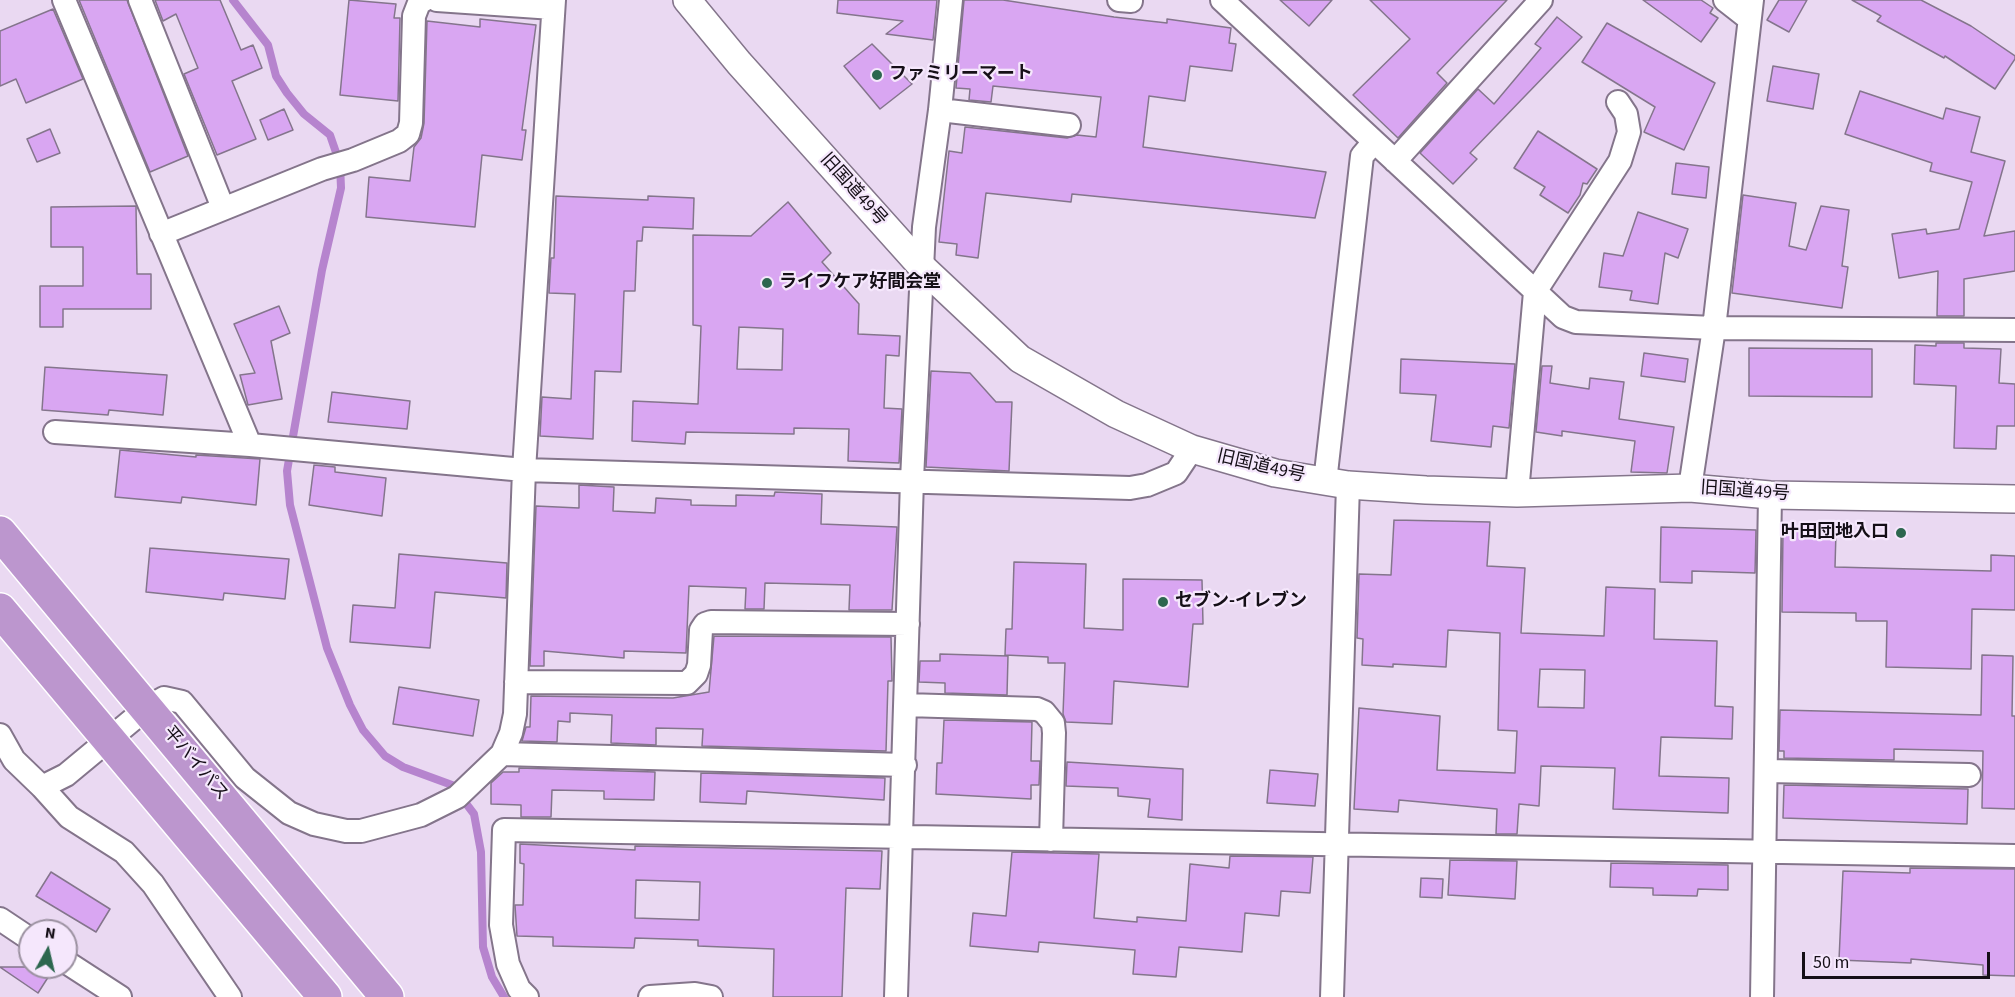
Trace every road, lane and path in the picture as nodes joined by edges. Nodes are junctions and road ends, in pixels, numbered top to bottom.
1 (64, 0) edge
2 (140, 0) edge
3 (424, 0) edge
4 (437, 0) edge
5 (687, 0) edge
6 (951, 0) edge
7 (1541, 0) edge
8 (1725, 0) edge
9 (554, 4) edge
10 (1236, 5) edge
11 (1750, 9) edge
12 (1618, 102) dead end
13 (940, 110) junction
14 (1069, 125) dead end
15 (1374, 142) junction
16 (1395, 161) junction
17 (224, 208) junction
18 (161, 234) junction
19 (922, 267) junction
20 (1535, 292) junction
21 (1714, 328) junction
22 (2015, 330) edge
23 (55, 432) dead end
24 (250, 445) junction
25 (1192, 449) junction
26 (524, 470) junction
27 (912, 480) junction
28 (1336, 483) junction
29 (1690, 488) junction
30 (1516, 493) junction
31 (1770, 495) junction
32 (2015, 499) edge
33 (0, 532) edge
34 (0, 610) edge
35 (909, 624) junction
36 (516, 682) junction
37 (906, 705) junction
38 (148, 707) junction
39 (0, 735) edge
40 (111, 740) junction
41 (502, 754) junction
42 (905, 765) junction
43 (1767, 771) junction
44 (1969, 775) dead end
45 (42, 787) junction
46 (903, 836) junction
47 (1051, 840) junction
48 (1336, 843) junction
49 (1765, 852) junction
50 (2015, 856) edge
51 (0, 919) edge
52 (18, 931) edge
53 (78, 970) edge
54 (120, 997) edge
55 (230, 997) edge
56 (325, 997) edge
57 (387, 997) edge
58 (527, 997) edge
59 (650, 997) edge
60 (711, 997) edge
61 (896, 997) edge
62 (1332, 997) edge
63 (1762, 997) edge

1 - 18 street
2 - 17 street
3 - 17 street
4 - 9 street
5 - 19 street, 旧国道49号
6 - 13 street
7 - 16 street
8 - 11 street
9 - 26 street
10 - 15 street
11 - 21 street
12 - 20 street
13 - 14 street
13 - 19 street
15 - 16 street
15 - 28 street
16 - 20 street
17 - 18 street
18 - 24 street
19 - 25 street, 旧国道49号
19 - 27 street
20 - 21 street
20 - 30 street
21 - 22 street
21 - 29 street
23 - 24 street
24 - 26 street
25 - 27 street
25 - 28 street, 旧国道49号
26 - 27 street
26 - 36 street
27 - 35 street
28 - 30 street, 旧国道49号
28 - 48 street
29 - 30 street, 旧国道49号
29 - 31 street, 旧国道49号
31 - 32 street, 旧国道49号
31 - 43 street
33 - 38 highway, 平バイパス
34 - 40 highway
35 - 36 street
35 - 37 street
36 - 41 street
37 - 42 street
37 - 47 street
38 - 40 street
38 - 41 street
38 - 57 highway, 平バイパス
39 - 45 street
40 - 45 street
40 - 56 highway
41 - 42 street
42 - 46 street
43 - 44 street
43 - 49 street
45 - 55 street
46 - 47 street
46 - 58 street
46 - 61 street
47 - 48 street
48 - 49 street
48 - 62 street
49 - 50 street
49 - 63 street
51 - 52 street
53 - 54 street
59 - 60 street

